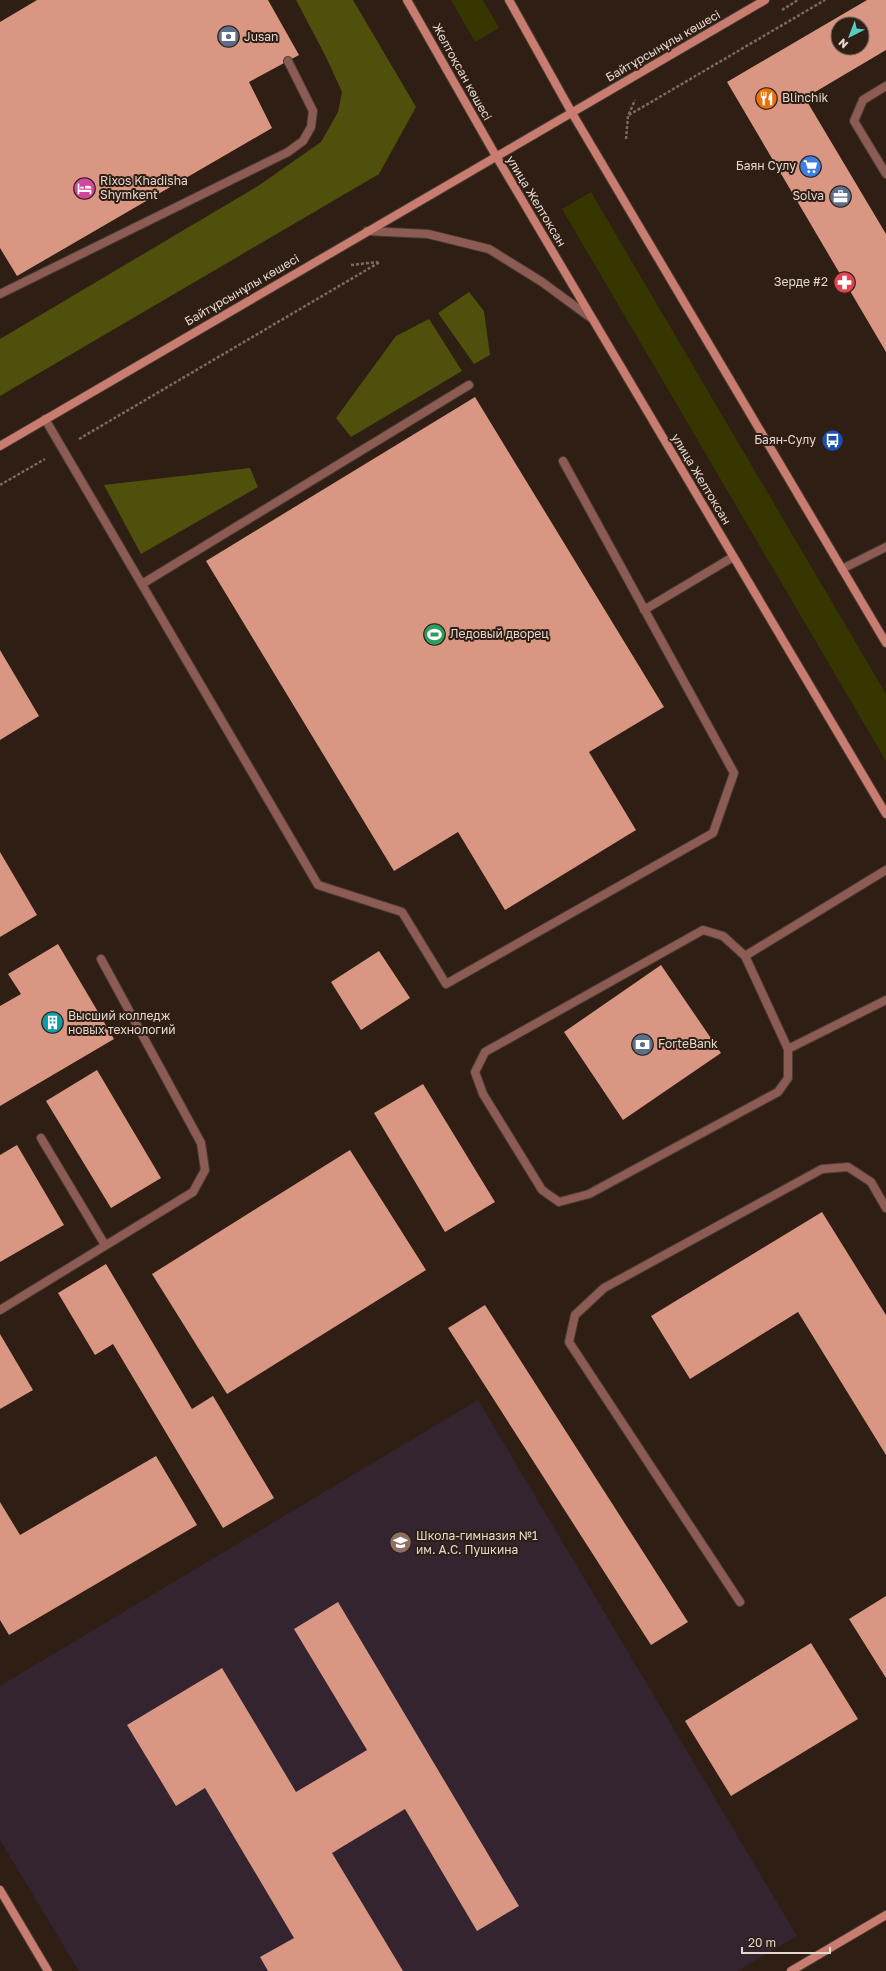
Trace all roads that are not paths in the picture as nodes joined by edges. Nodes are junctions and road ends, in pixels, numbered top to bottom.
1 (407, 0) edge
2 (509, 0) edge
3 (765, 0) edge
4 (288, 61) dead end
5 (886, 86) edge
6 (572, 113) junction
7 (496, 156) junction
8 (886, 174) edge
9 (367, 231) junction
10 (0, 294) edge
11 (592, 318) junction
12 (469, 385) dead end
13 (45, 419) junction
14 (0, 446) edge
15 (563, 461) dead end
16 (886, 547) edge
17 (733, 557) junction
18 (842, 569) junction
19 (142, 584) junction
20 (644, 610) junction
21 (886, 644) edge
22 (886, 814) edge
23 (886, 870) edge
24 (745, 956) junction
25 (101, 959) dead end
26 (886, 1000) edge
27 (788, 1049) junction
28 (42, 1138) dead end
29 (886, 1208) edge
30 (106, 1245) junction
31 (0, 1310) edge
32 (740, 1602) dead end
33 (0, 1890) edge
34 (886, 1915) edge
35 (48, 1971) edge
36 (791, 1971) edge

1 - 7 main road, Желтоқсан көшесі
2 - 6 main road
3 - 6 main road, Байтұрсынұлы көшесі
4 - 10 street
5 - 8 street
6 - 7 main road, Байтұрсынұлы көшесі
6 - 18 main road
7 - 9 main road, Байтұрсынұлы көшесі
7 - 11 main road, улица Желтоксан
9 - 11 street
9 - 13 main road, Байтұрсынұлы көшесі
11 - 17 main road, улица Желтоксан
12 - 19 street
13 - 14 main road, Байтұрсынұлы көшесі
13 - 19 street
15 - 20 street
16 - 18 street
17 - 20 street
17 - 22 main road, улица Желтоксан
18 - 21 main road
19 - 20 street
23 - 24 street
24 - 27 street
24 - 27 street
25 - 30 street
26 - 27 street
28 - 30 street
29 - 32 street
30 - 31 street
33 - 35 main road
34 - 36 main road

